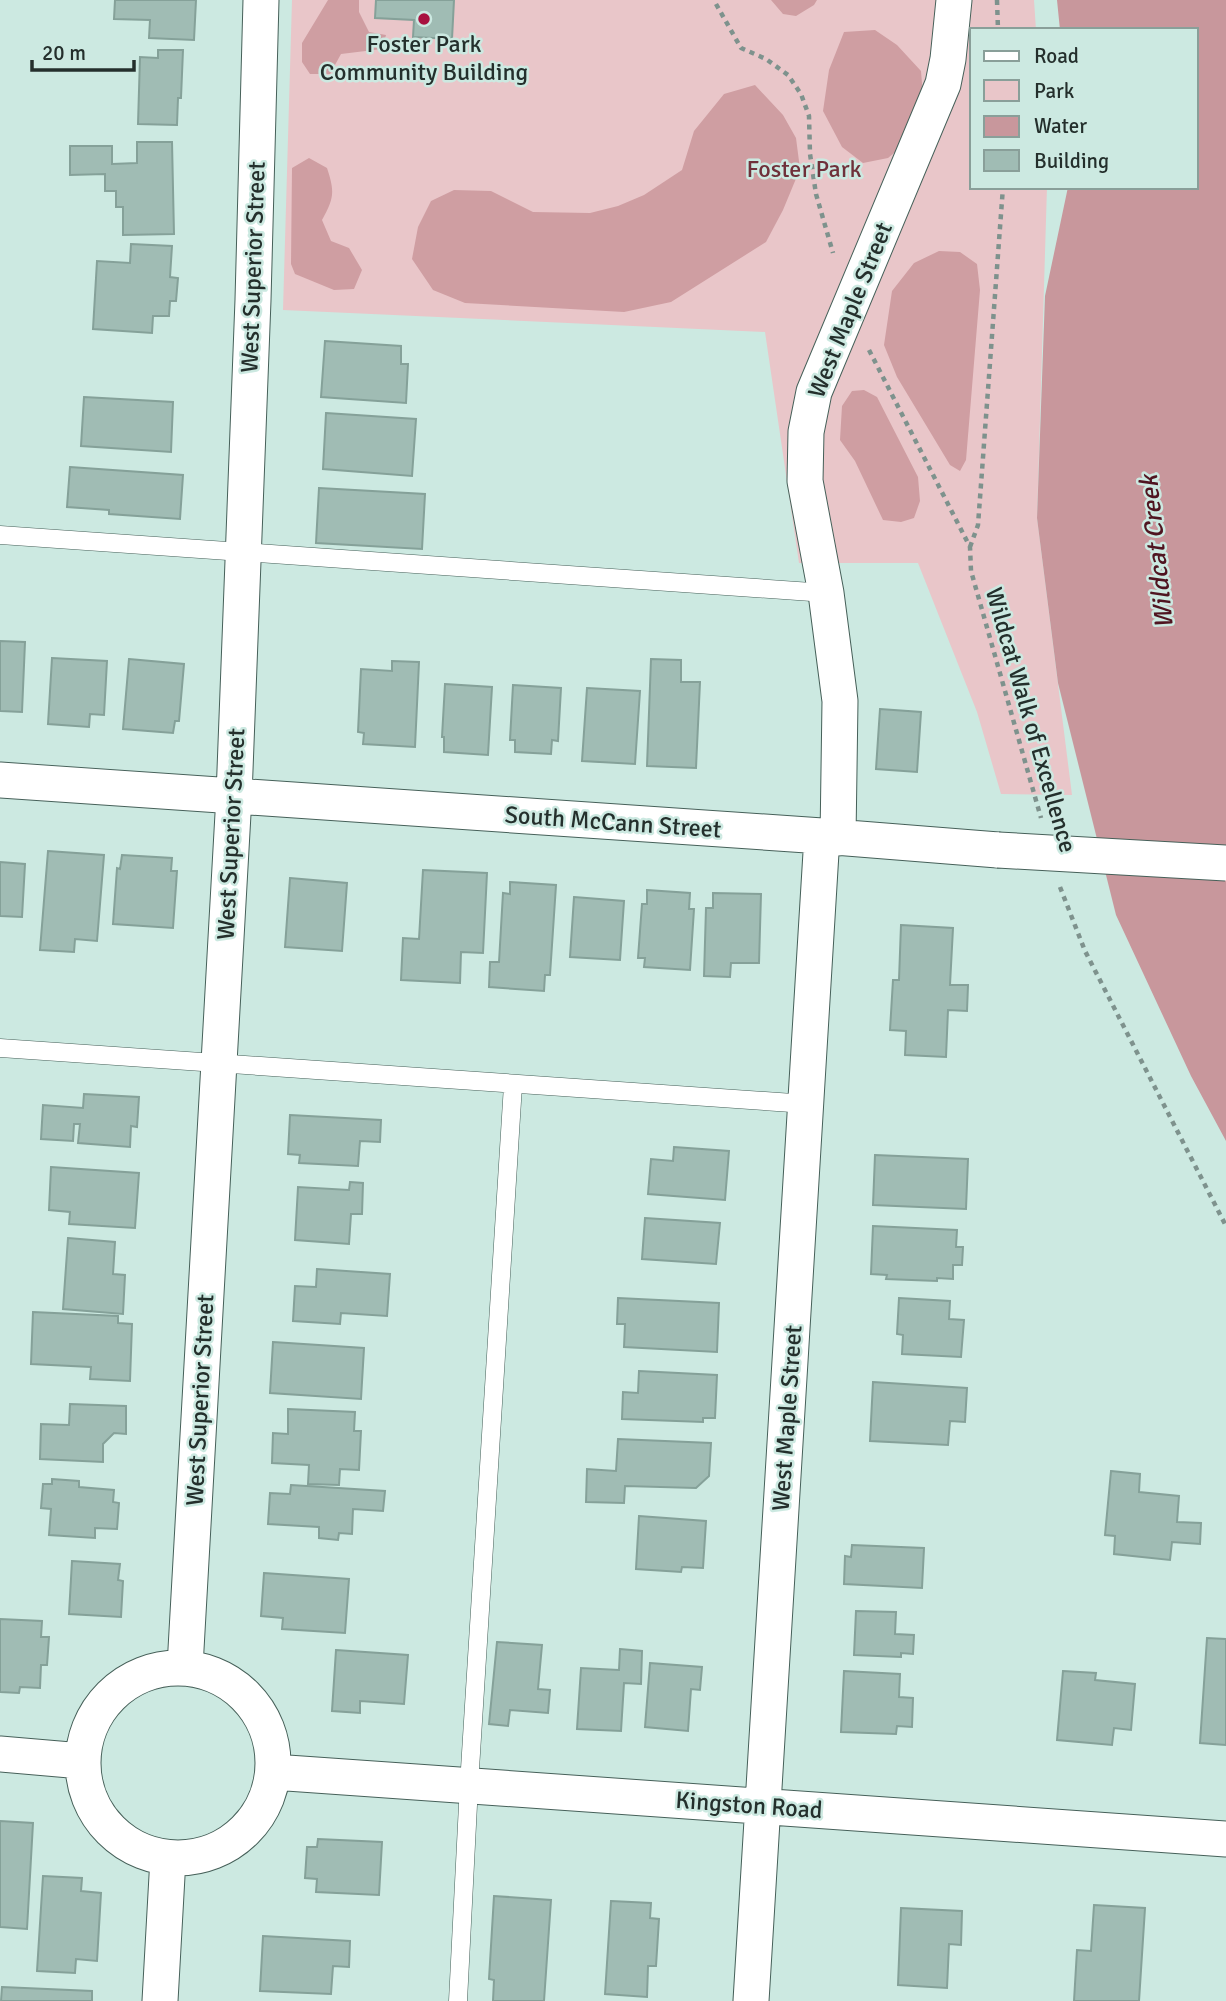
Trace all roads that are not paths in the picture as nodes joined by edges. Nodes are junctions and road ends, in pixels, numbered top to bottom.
1 (261, 0) edge
2 (954, 0) edge
3 (0, 535) edge
4 (243, 554) junction
5 (826, 593) junction
6 (0, 780) edge
7 (234, 796) junction
8 (830, 837) junction
9 (1226, 863) edge
10 (0, 1048) edge
11 (220, 1064) junction
12 (513, 1085) junction
13 (807, 1104) junction
14 (185, 1667) junction
15 (0, 1754) edge
16 (82, 1760) junction
17 (273, 1772) junction
18 (469, 1785) junction
19 (763, 1807) junction
20 (1226, 1839) edge
21 (168, 1858) junction
22 (160, 2001) edge
23 (458, 2001) edge
24 (751, 2001) edge

1 - 4 street, West Superior Street
2 - 5 street, West Maple Street
3 - 4 lane
4 - 5 lane
4 - 7 street, West Superior Street
5 - 8 street, West Maple Street
6 - 7 street, South McCann Street
7 - 8 street, South McCann Street
7 - 11 street, West Superior Street
8 - 9 street, South McCann Street, bridge
8 - 13 street, West Maple Street
10 - 11 lane
11 - 12 lane
11 - 14 street, West Superior Street
12 - 13 lane
12 - 18 lane
13 - 19 street, West Maple Street
14 - 16 street
14 - 17 street
15 - 16 street
16 - 21 street
17 - 18 street, Kingston Road
17 - 21 street
18 - 19 street, Kingston Road
18 - 23 lane
19 - 20 street, Kingston Road
19 - 24 street, West Maple Street
21 - 22 street

